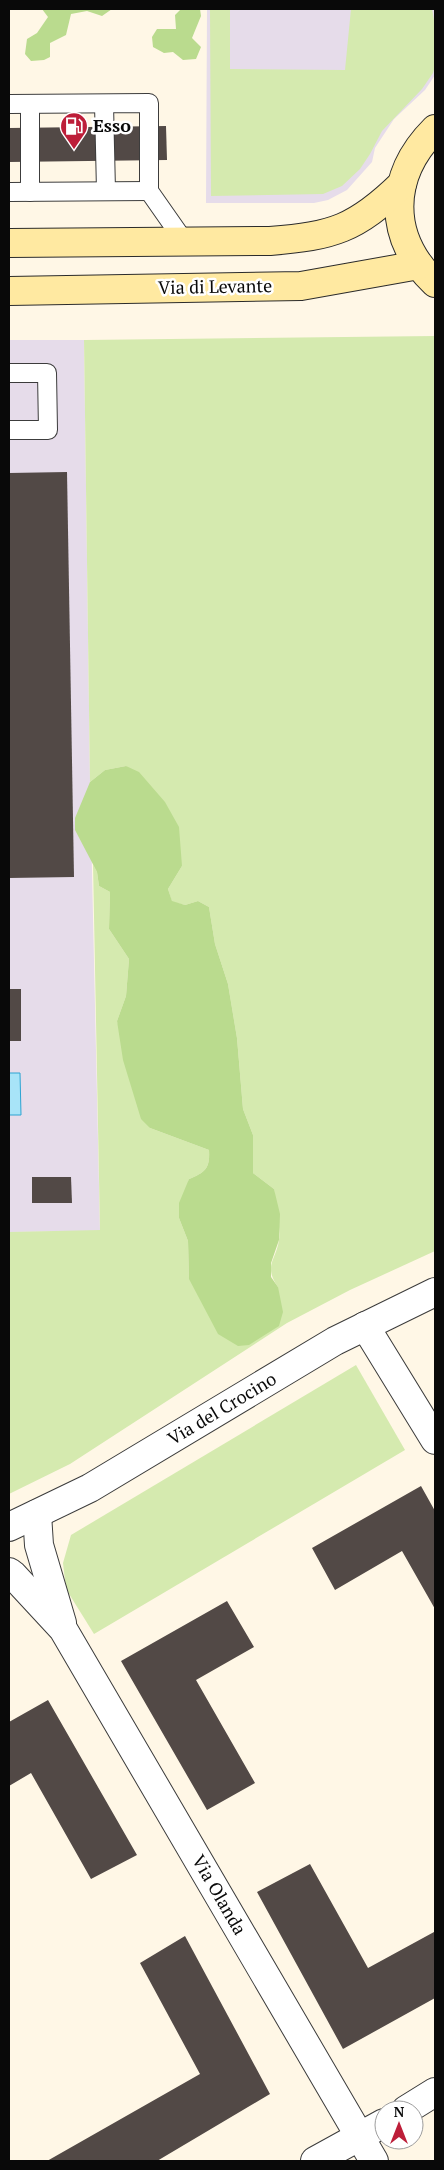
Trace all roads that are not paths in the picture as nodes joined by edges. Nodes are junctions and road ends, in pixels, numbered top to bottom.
1 (9, 104) edge
2 (30, 104) junction
3 (104, 104) junction
4 (435, 129) edge
5 (402, 184) junction
6 (106, 191) junction
7 (149, 191) junction
8 (9, 192) edge
9 (30, 192) junction
10 (184, 241) junction
11 (9, 243) edge
12 (427, 274) edge
13 (9, 291) edge
14 (9, 374) edge
15 (9, 430) edge
16 (435, 1292) edge
17 (365, 1326) junction
18 (435, 1440) edge
19 (38, 1514) junction
20 (9, 1527) edge
21 (9, 1572) edge
22 (63, 1629) junction
23 (435, 2092) edge
24 (422, 2100) edge
25 (374, 2128) edge
26 (360, 2136) junction
27 (315, 2161) edge
28 (374, 2161) edge

1 - 2 lane
2 - 3 lane
2 - 9 lane
3 - 6 lane
3 - 7 lane
4 - 5 main road, Via di Levante
5 - 10 main road, Via di Levante
5 - 12 main road, Via di Levante
6 - 7 lane
6 - 9 lane
7 - 10 lane
8 - 9 lane
10 - 11 main road, Via di Levante
12 - 13 main road, Via di Levante
14 - 15 lane
16 - 17 street, Via del Crocino
17 - 18 street
17 - 19 street, Via del Crocino
19 - 20 street, Via del Crocino
19 - 22 street, Via Olanda
21 - 22 street, Via Olanda
22 - 26 street, Via Olanda
23 - 24 street
25 - 26 street
26 - 27 street
26 - 28 street, Via Olanda

